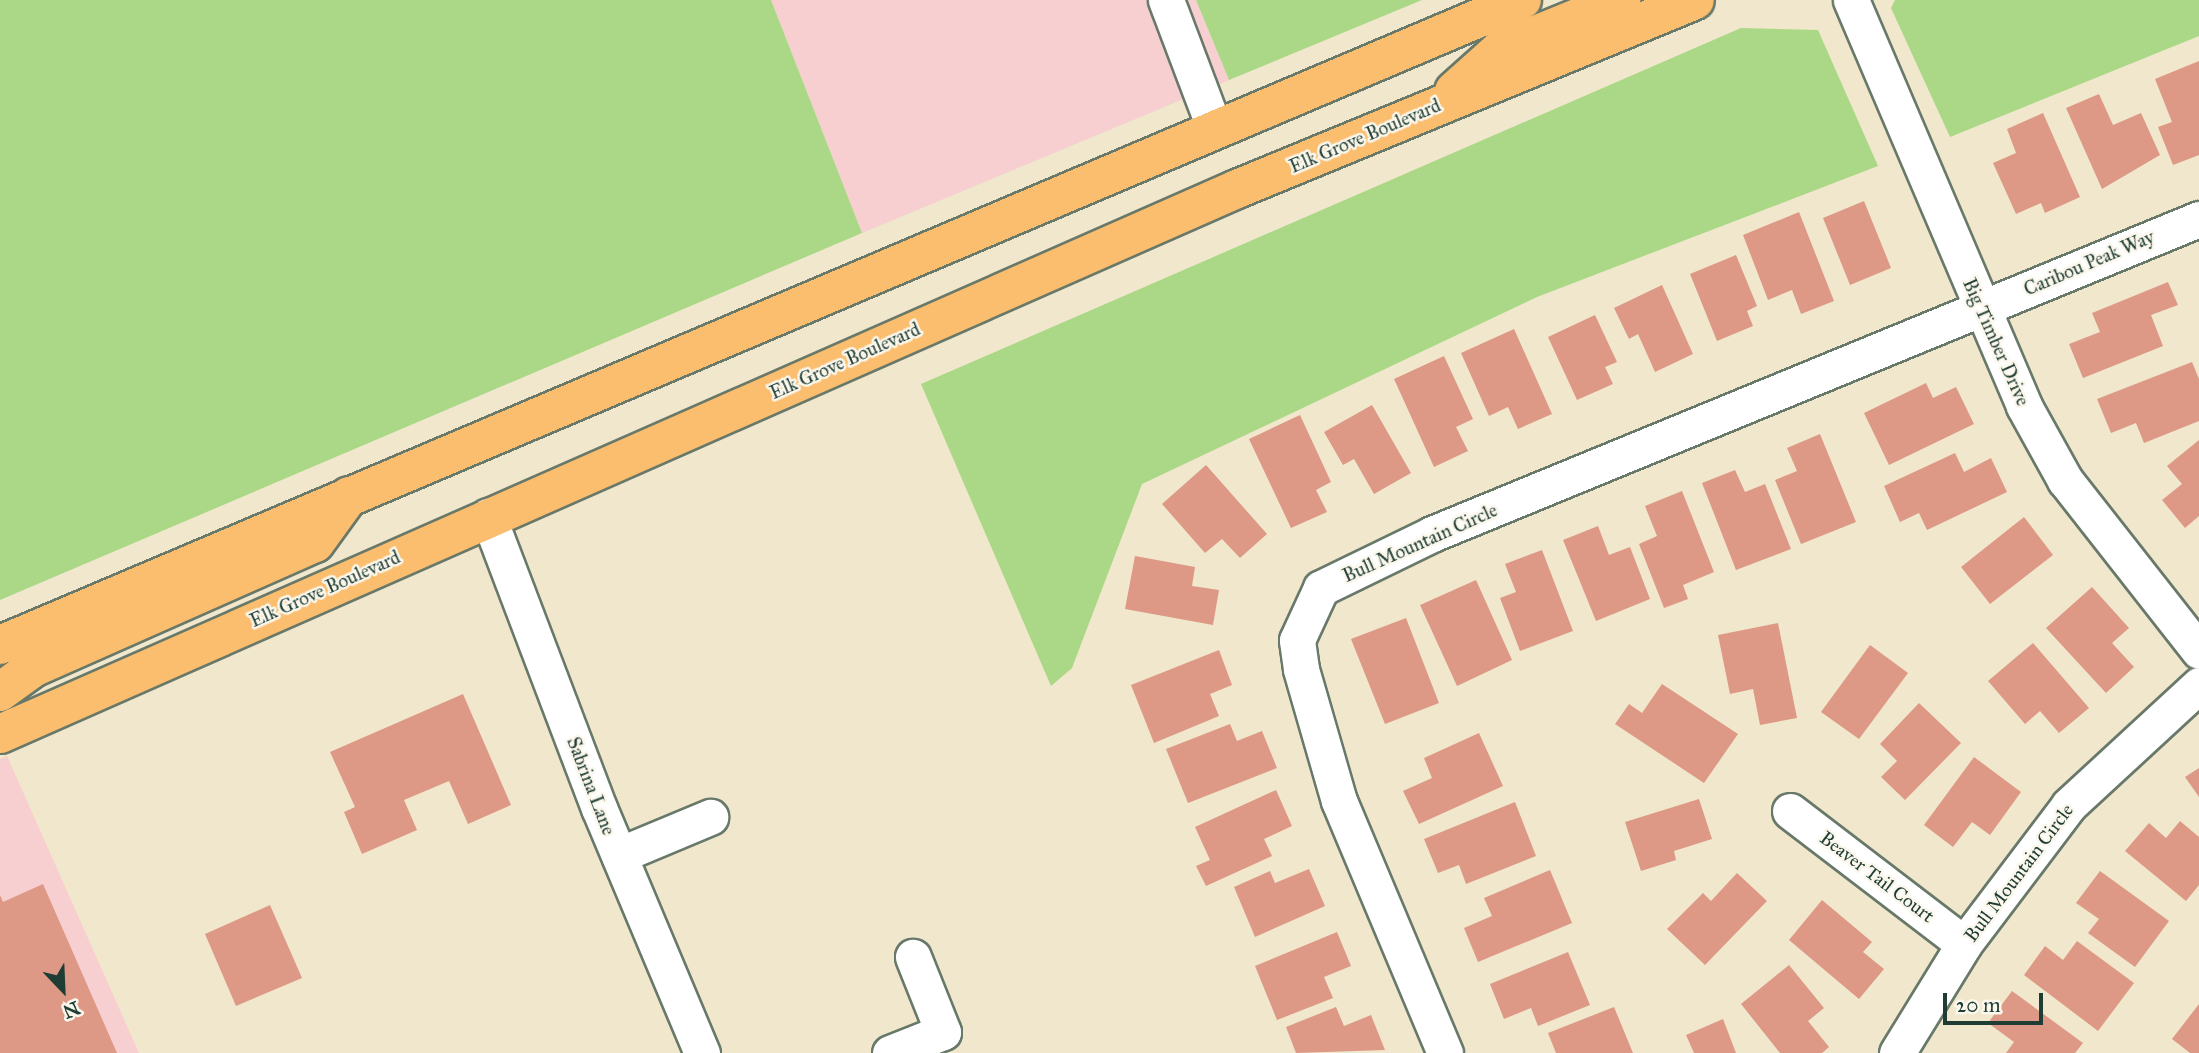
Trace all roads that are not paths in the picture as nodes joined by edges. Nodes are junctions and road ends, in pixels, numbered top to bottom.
1 (1166, 0) edge
2 (1522, 0) edge
3 (1621, 0) edge
4 (1695, 0) edge
5 (1852, 0) edge
6 (1444, 104) junction
7 (1214, 127) junction
8 (2199, 219) edge
9 (1980, 309) junction
10 (349, 496) junction
11 (488, 516) junction
12 (0, 645) edge
13 (2199, 651) edge
14 (2199, 685) edge
15 (0, 692) edge
16 (0, 734) edge
17 (1790, 811) dead end
18 (710, 817) dead end
19 (619, 855) junction
20 (1964, 944) junction
21 (913, 957) dead end
22 (702, 1053) edge
23 (890, 1053) edge
24 (1445, 1053) edge
25 (1897, 1053) edge

1 - 7 street
2 - 7 main road
3 - 6 main road
4 - 6 main road, Elk Grove Boulevard
5 - 9 street, Big Timber Drive
6 - 11 main road, Elk Grove Boulevard
7 - 10 main road
8 - 9 street, Caribou Peak Way
9 - 13 street, Big Timber Drive
9 - 24 street, Bull Mountain Circle
10 - 12 main road
10 - 15 main road
11 - 16 main road, Elk Grove Boulevard
11 - 19 street, Sabrina Lane
14 - 20 street, Bull Mountain Circle
17 - 20 street, Beaver Tail Court
18 - 19 street
19 - 22 street, Sabrina Lane
20 - 25 street, Bull Mountain Circle
21 - 23 street

